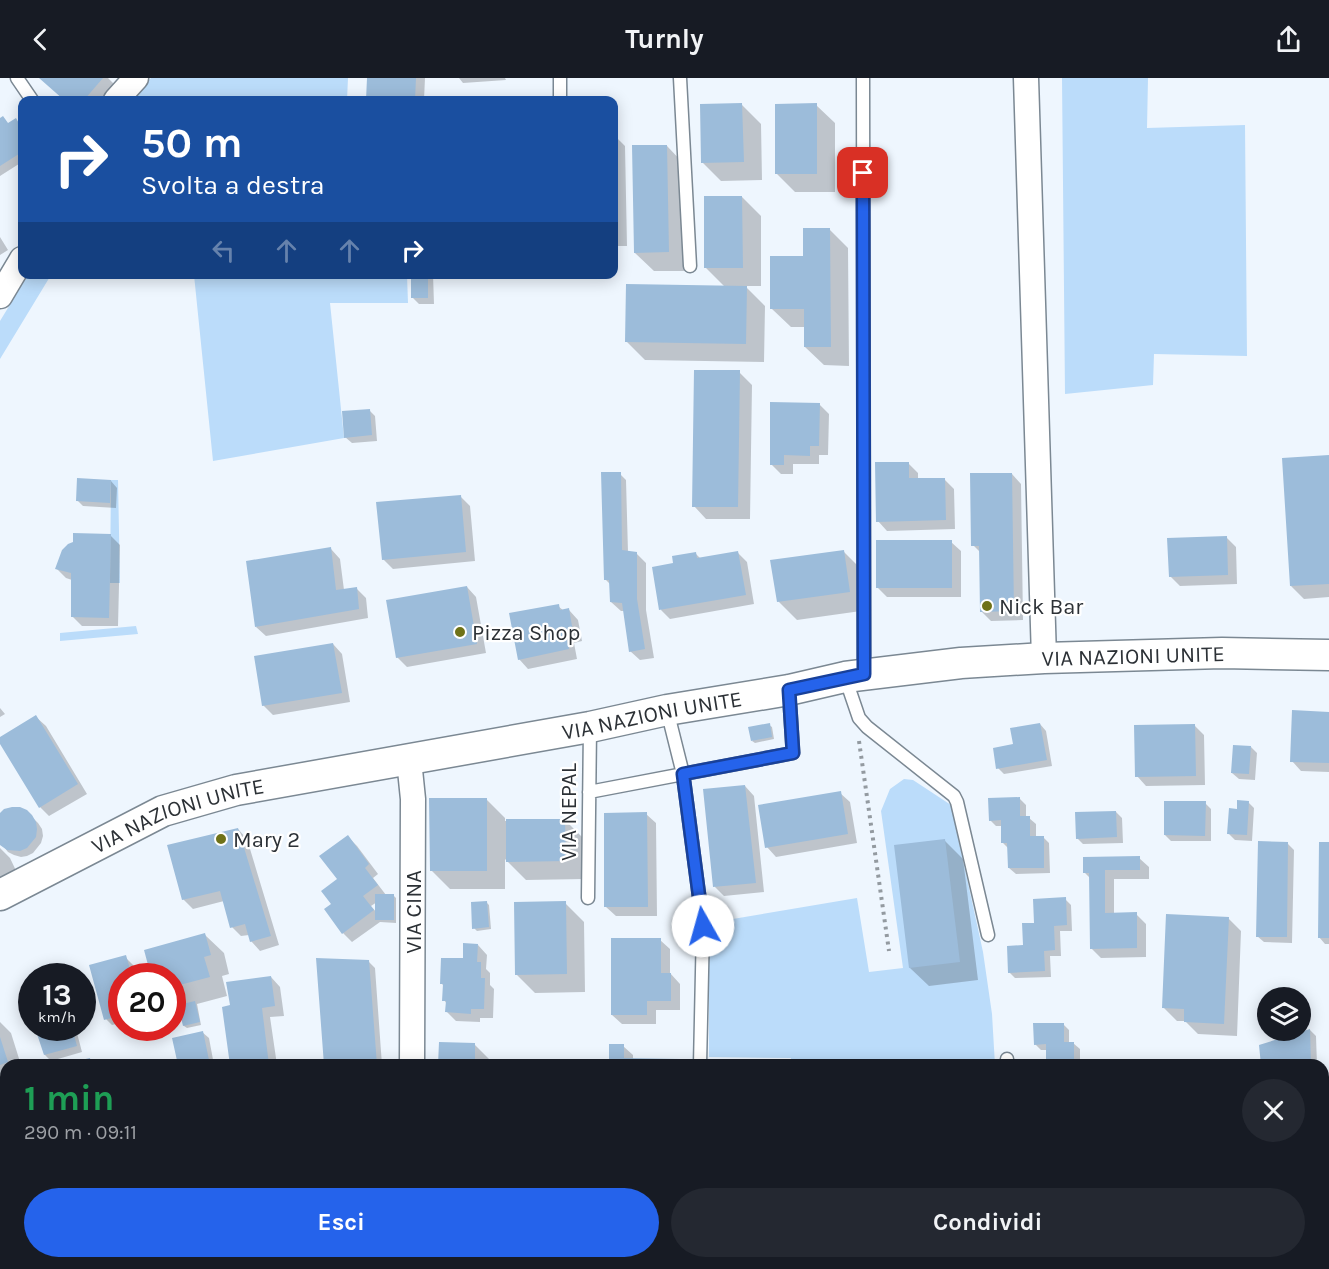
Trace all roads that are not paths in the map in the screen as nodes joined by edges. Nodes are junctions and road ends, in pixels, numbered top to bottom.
1 (17, 78) edge
2 (136, 78) edge
3 (560, 78) edge
4 (680, 78) edge
5 (863, 78) edge
6 (1026, 78) edge
7 (29, 96) edge
8 (120, 96) edge
9 (560, 96) edge
10 (18, 266) edge
11 (690, 266) dead end
12 (0, 296) edge
13 (1329, 655) edge
14 (1044, 658) junction
15 (854, 685) junction
16 (789, 690) junction
17 (667, 710) junction
18 (590, 727) junction
19 (409, 760) junction
20 (683, 774) junction
21 (589, 792) junction
22 (0, 895) edge
23 (588, 898) dead end
24 (988, 935) dead end
25 (412, 1059) edge
26 (700, 1059) edge

1 - 7 lane
2 - 8 street
3 - 9 lane
4 - 11 lane
5 - 15 lane
6 - 14 street
10 - 12 street
13 - 14 street, VIA NAZIONI UNITE
14 - 15 street, VIA NAZIONI UNITE
15 - 16 street, VIA NAZIONI UNITE
15 - 24 lane
16 - 17 street, VIA NAZIONI UNITE
16 - 20 lane
17 - 18 street, VIA NAZIONI UNITE
17 - 20 lane
18 - 19 street, VIA NAZIONI UNITE
18 - 21 lane, VIA NEPAL
19 - 22 street, VIA NAZIONI UNITE
19 - 25 street, VIA CINA
20 - 21 lane
20 - 26 lane
21 - 23 lane, VIA NEPAL

